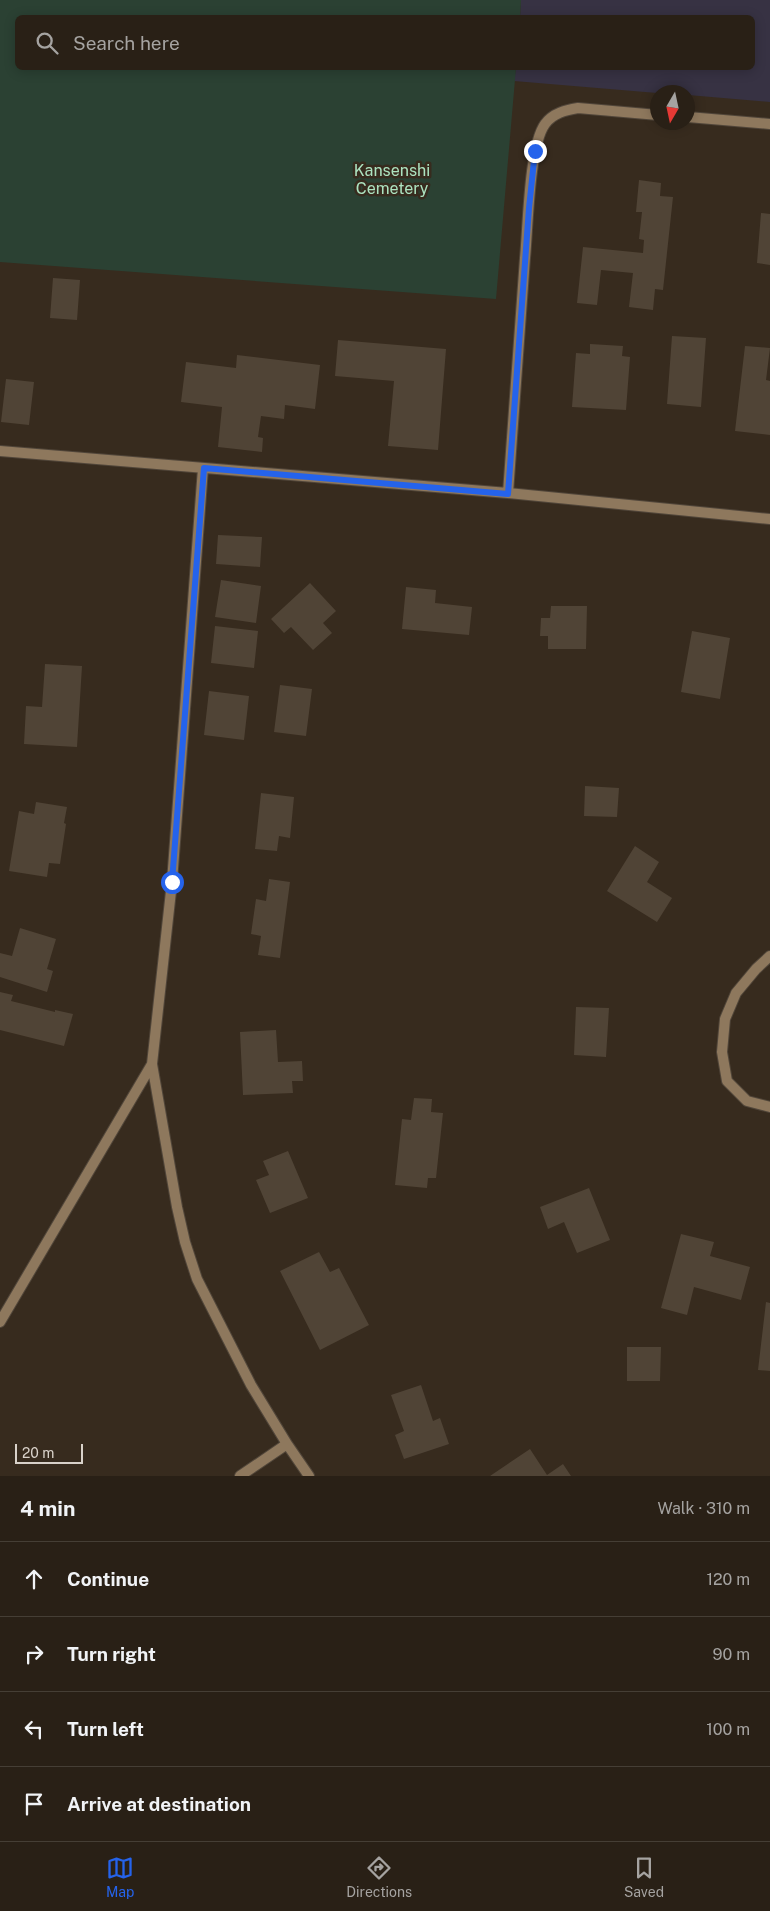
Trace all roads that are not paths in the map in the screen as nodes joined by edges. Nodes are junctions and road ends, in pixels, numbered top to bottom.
1 (650, 113) edge
2 (695, 118) edge
3 (770, 124) edge
4 (0, 451) edge
5 (204, 468) junction
6 (508, 494) junction
7 (770, 519) edge
8 (770, 956) edge
9 (152, 1064) junction
10 (770, 1107) edge
11 (0, 1322) edge
12 (287, 1444) junction
13 (240, 1476) edge
14 (309, 1476) edge

1 - 6 street
2 - 3 street
4 - 5 street
5 - 6 street
5 - 9 street
6 - 7 street
8 - 10 street
9 - 11 street
9 - 12 street
12 - 13 street
12 - 14 street

